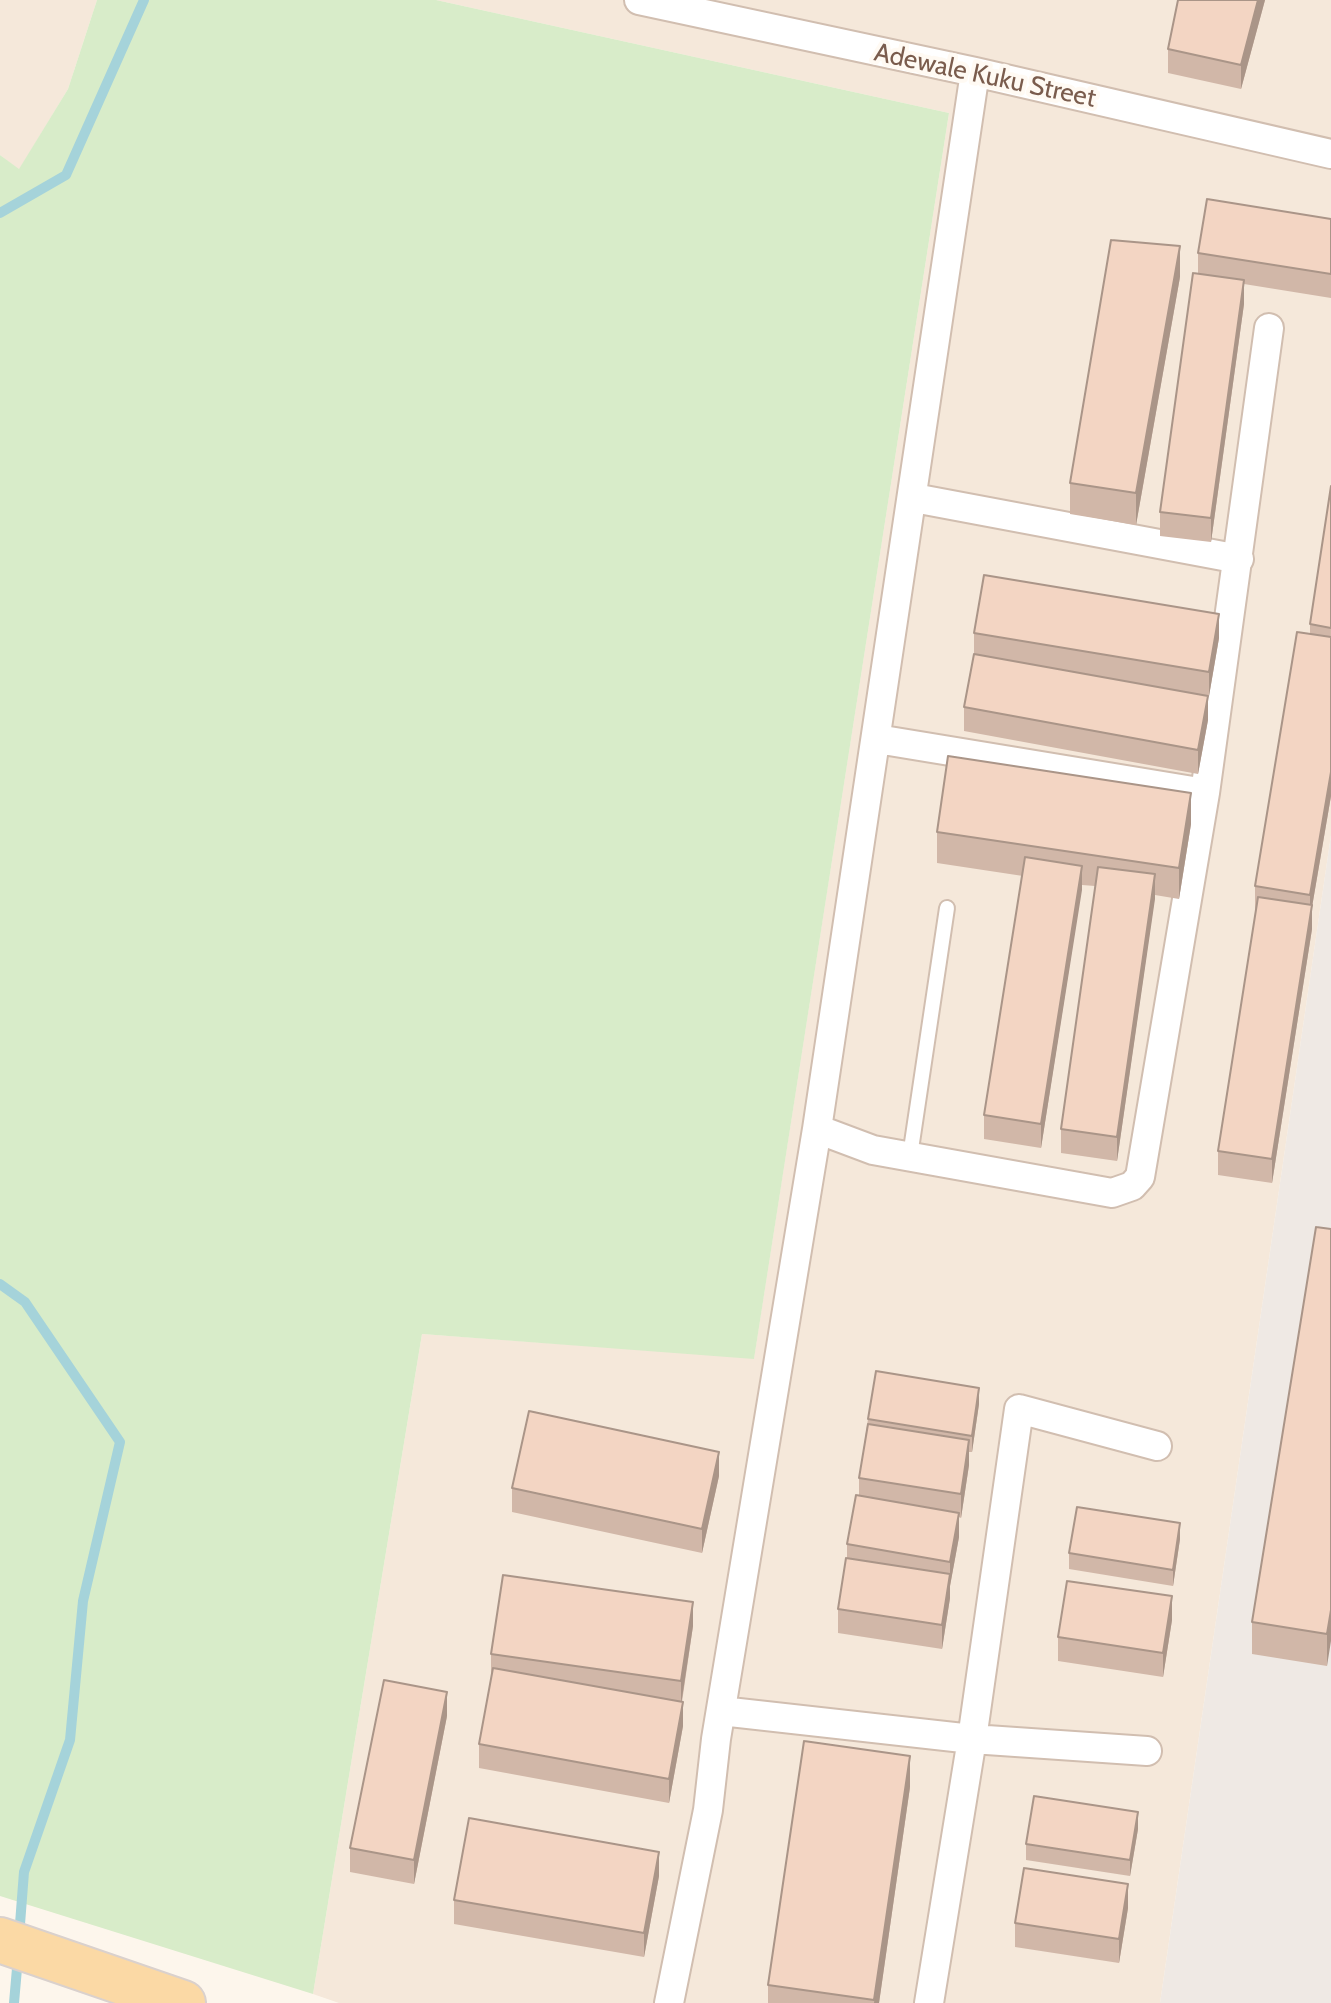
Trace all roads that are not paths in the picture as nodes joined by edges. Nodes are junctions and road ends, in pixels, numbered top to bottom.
1 (639, 0) edge
2 (975, 72) junction
3 (1331, 154) edge
4 (1269, 328) dead end
5 (914, 498) junction
6 (1239, 559) junction
7 (877, 739) junction
8 (1205, 793) junction
9 (947, 908) dead end
10 (817, 1129) junction
11 (910, 1156) junction
12 (1157, 1446) dead end
13 (721, 1711) junction
14 (972, 1739) junction
15 (1147, 1751) dead end
16 (0, 1940) edge
17 (183, 2003) edge
18 (669, 2003) edge
19 (929, 2003) edge

1 - 2 street, Adewale Kuku Street
2 - 3 street, Adewale Kuku Street
2 - 5 street
4 - 6 street
5 - 6 street
5 - 7 street
6 - 8 street
7 - 8 street
7 - 10 street
8 - 11 street
9 - 11 lane
10 - 11 street
10 - 13 street
12 - 14 street
13 - 14 street
13 - 18 street
14 - 15 street
14 - 19 street
16 - 17 main road

